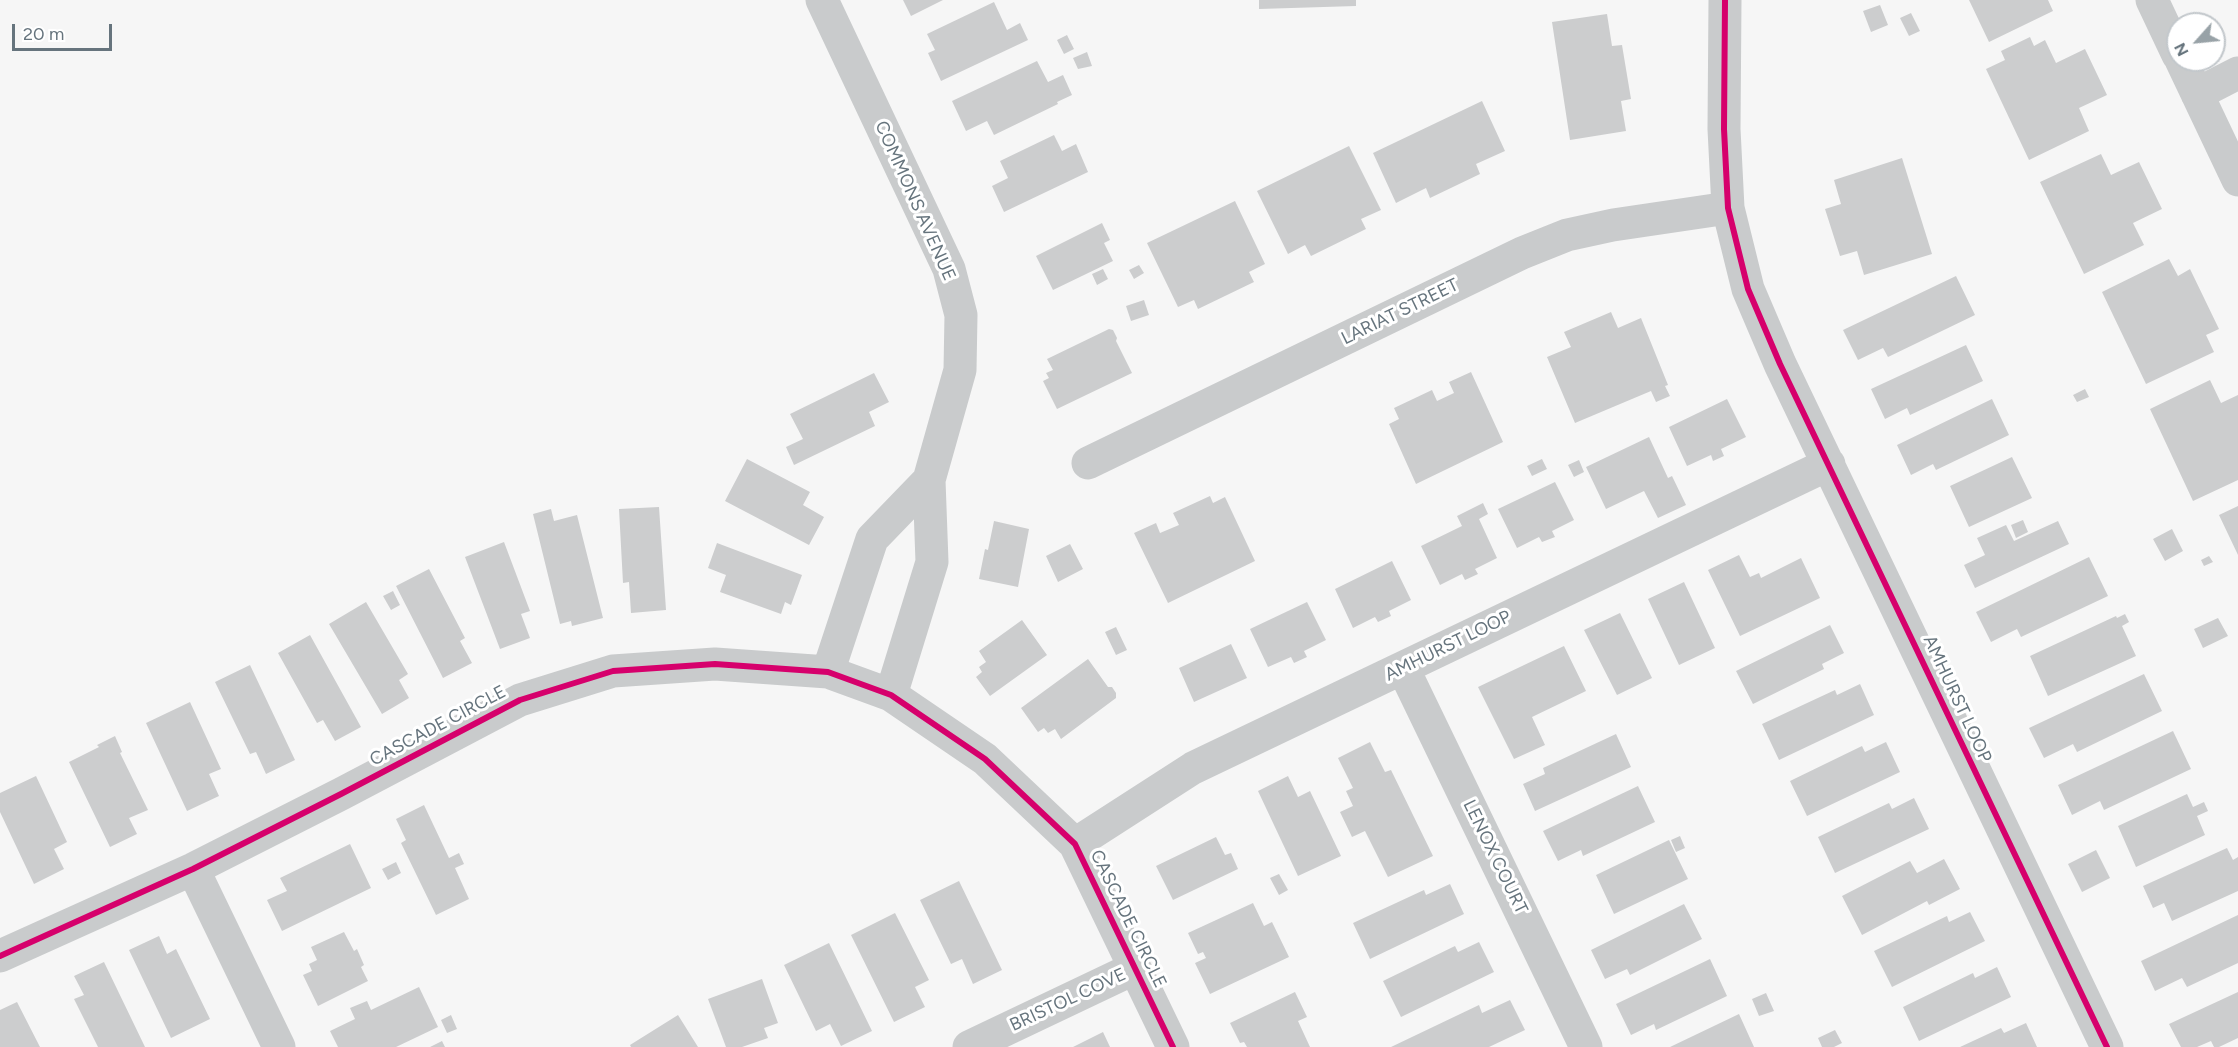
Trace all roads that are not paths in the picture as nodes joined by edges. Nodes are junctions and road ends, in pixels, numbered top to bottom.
1 (822, 0) edge
2 (1725, 0) edge
3 (2152, 0) edge
4 (2166, 29) edge
5 (2187, 72) edge
6 (2238, 74) edge
7 (2197, 94) junction
8 (2238, 180) edge
9 (1728, 208) junction
10 (1088, 463) dead end
11 (1829, 464) junction
12 (929, 480) junction
13 (1403, 668) junction
14 (828, 672) junction
15 (891, 695) junction
16 (1075, 844) junction
17 (193, 869) junction
18 (0, 956) edge
19 (1135, 968) junction
20 (279, 1047) edge
21 (969, 1047) edge
22 (1173, 1047) edge
23 (1586, 1047) edge
24 (2107, 1047) edge

1 - 12 street, COMMONS AVENUE
2 - 9 street, AMHURST LOOP
3 - 4 street
5 - 7 street
6 - 7 street
7 - 8 street
9 - 10 street, LARIAT STREET
9 - 11 street, AMHURST LOOP
11 - 13 street, AMHURST LOOP
11 - 24 street, AMHURST LOOP
12 - 14 street, COMMONS AVENUE
12 - 15 street, COMMONS AVENUE
13 - 16 street, AMHURST LOOP
13 - 23 street, LENOX COURT
14 - 15 street, CASCADE CIRCLE
14 - 17 street, CASCADE CIRCLE
15 - 16 street, CASCADE CIRCLE
16 - 19 street, CASCADE CIRCLE
17 - 18 street, CASCADE CIRCLE
17 - 20 street
19 - 21 street, BRISTOL COVE
19 - 22 street, CASCADE CIRCLE

